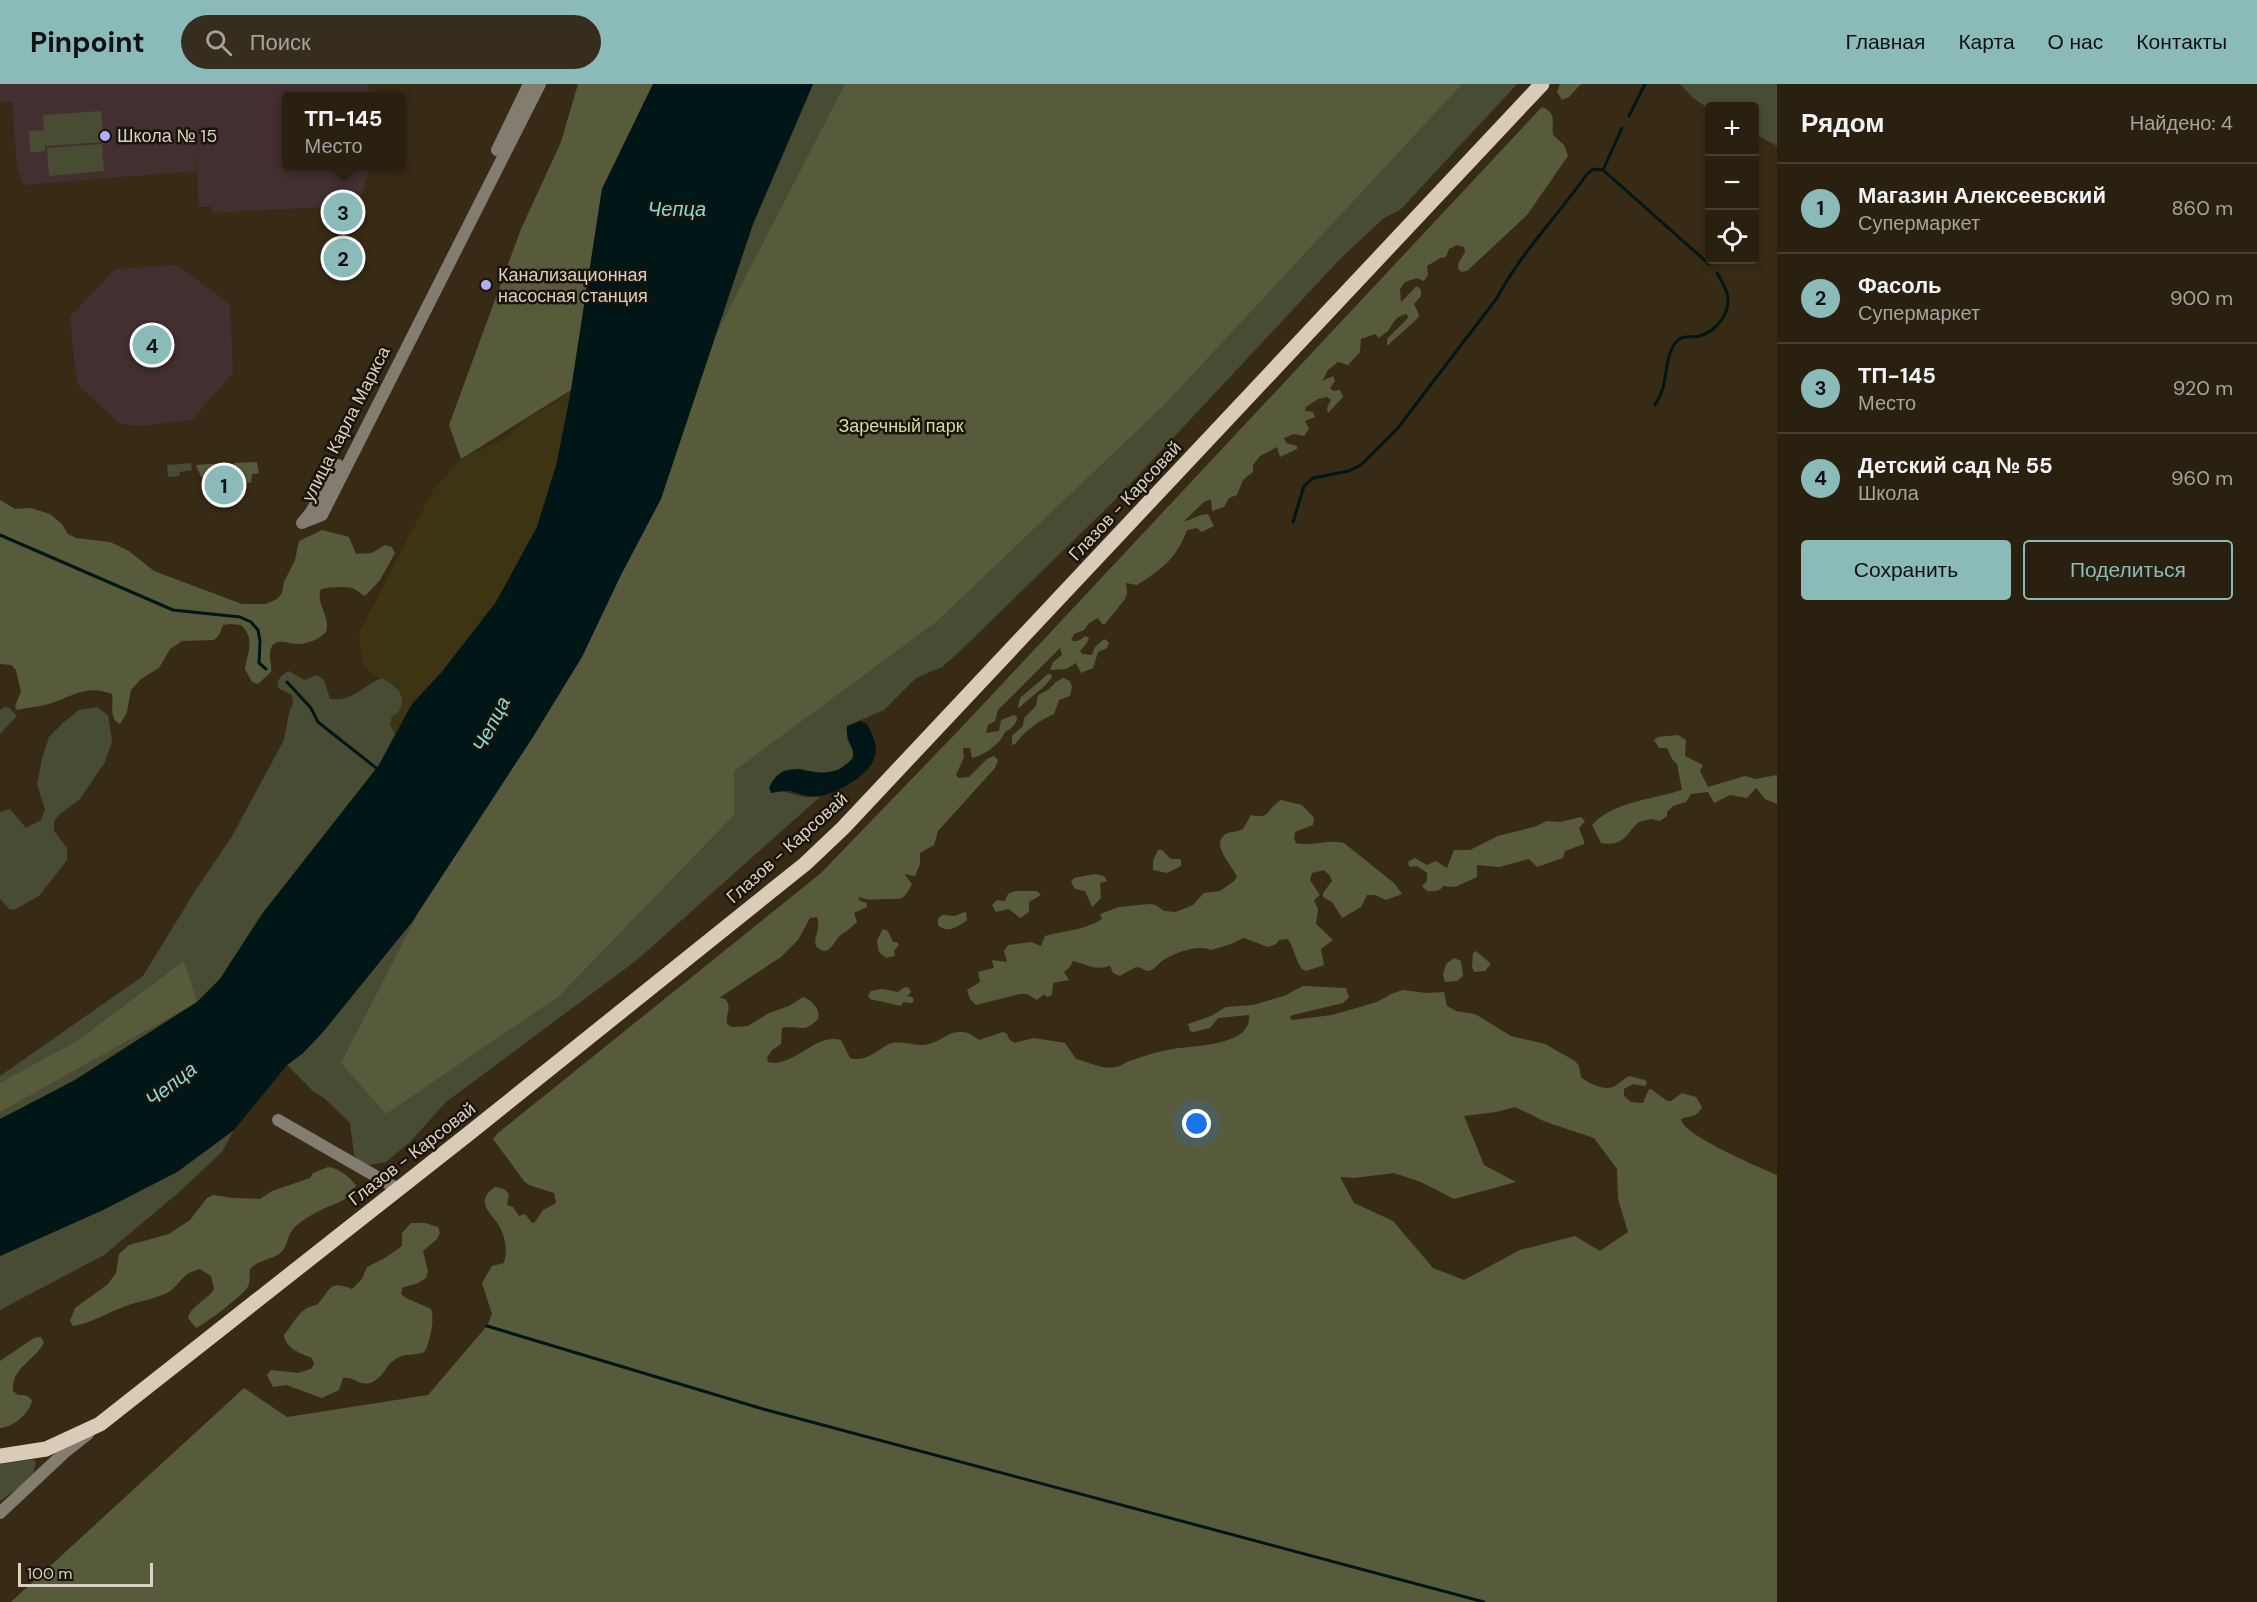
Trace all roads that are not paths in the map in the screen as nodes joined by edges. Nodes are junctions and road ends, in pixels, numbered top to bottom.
1 (530, 84) edge
2 (540, 84) edge
3 (1542, 84) edge
4 (278, 1120) dead end
5 (398, 1189) junction
6 (100, 1424) junction
7 (0, 1456) edge
8 (0, 1513) edge

1 - 2 street, улица Карла Маркса
3 - 5 main road, Глазов - Карсовай
4 - 5 street
5 - 6 main road, Глазов - Карсовай
6 - 7 main road, Глазов - Карсовай
6 - 8 street

